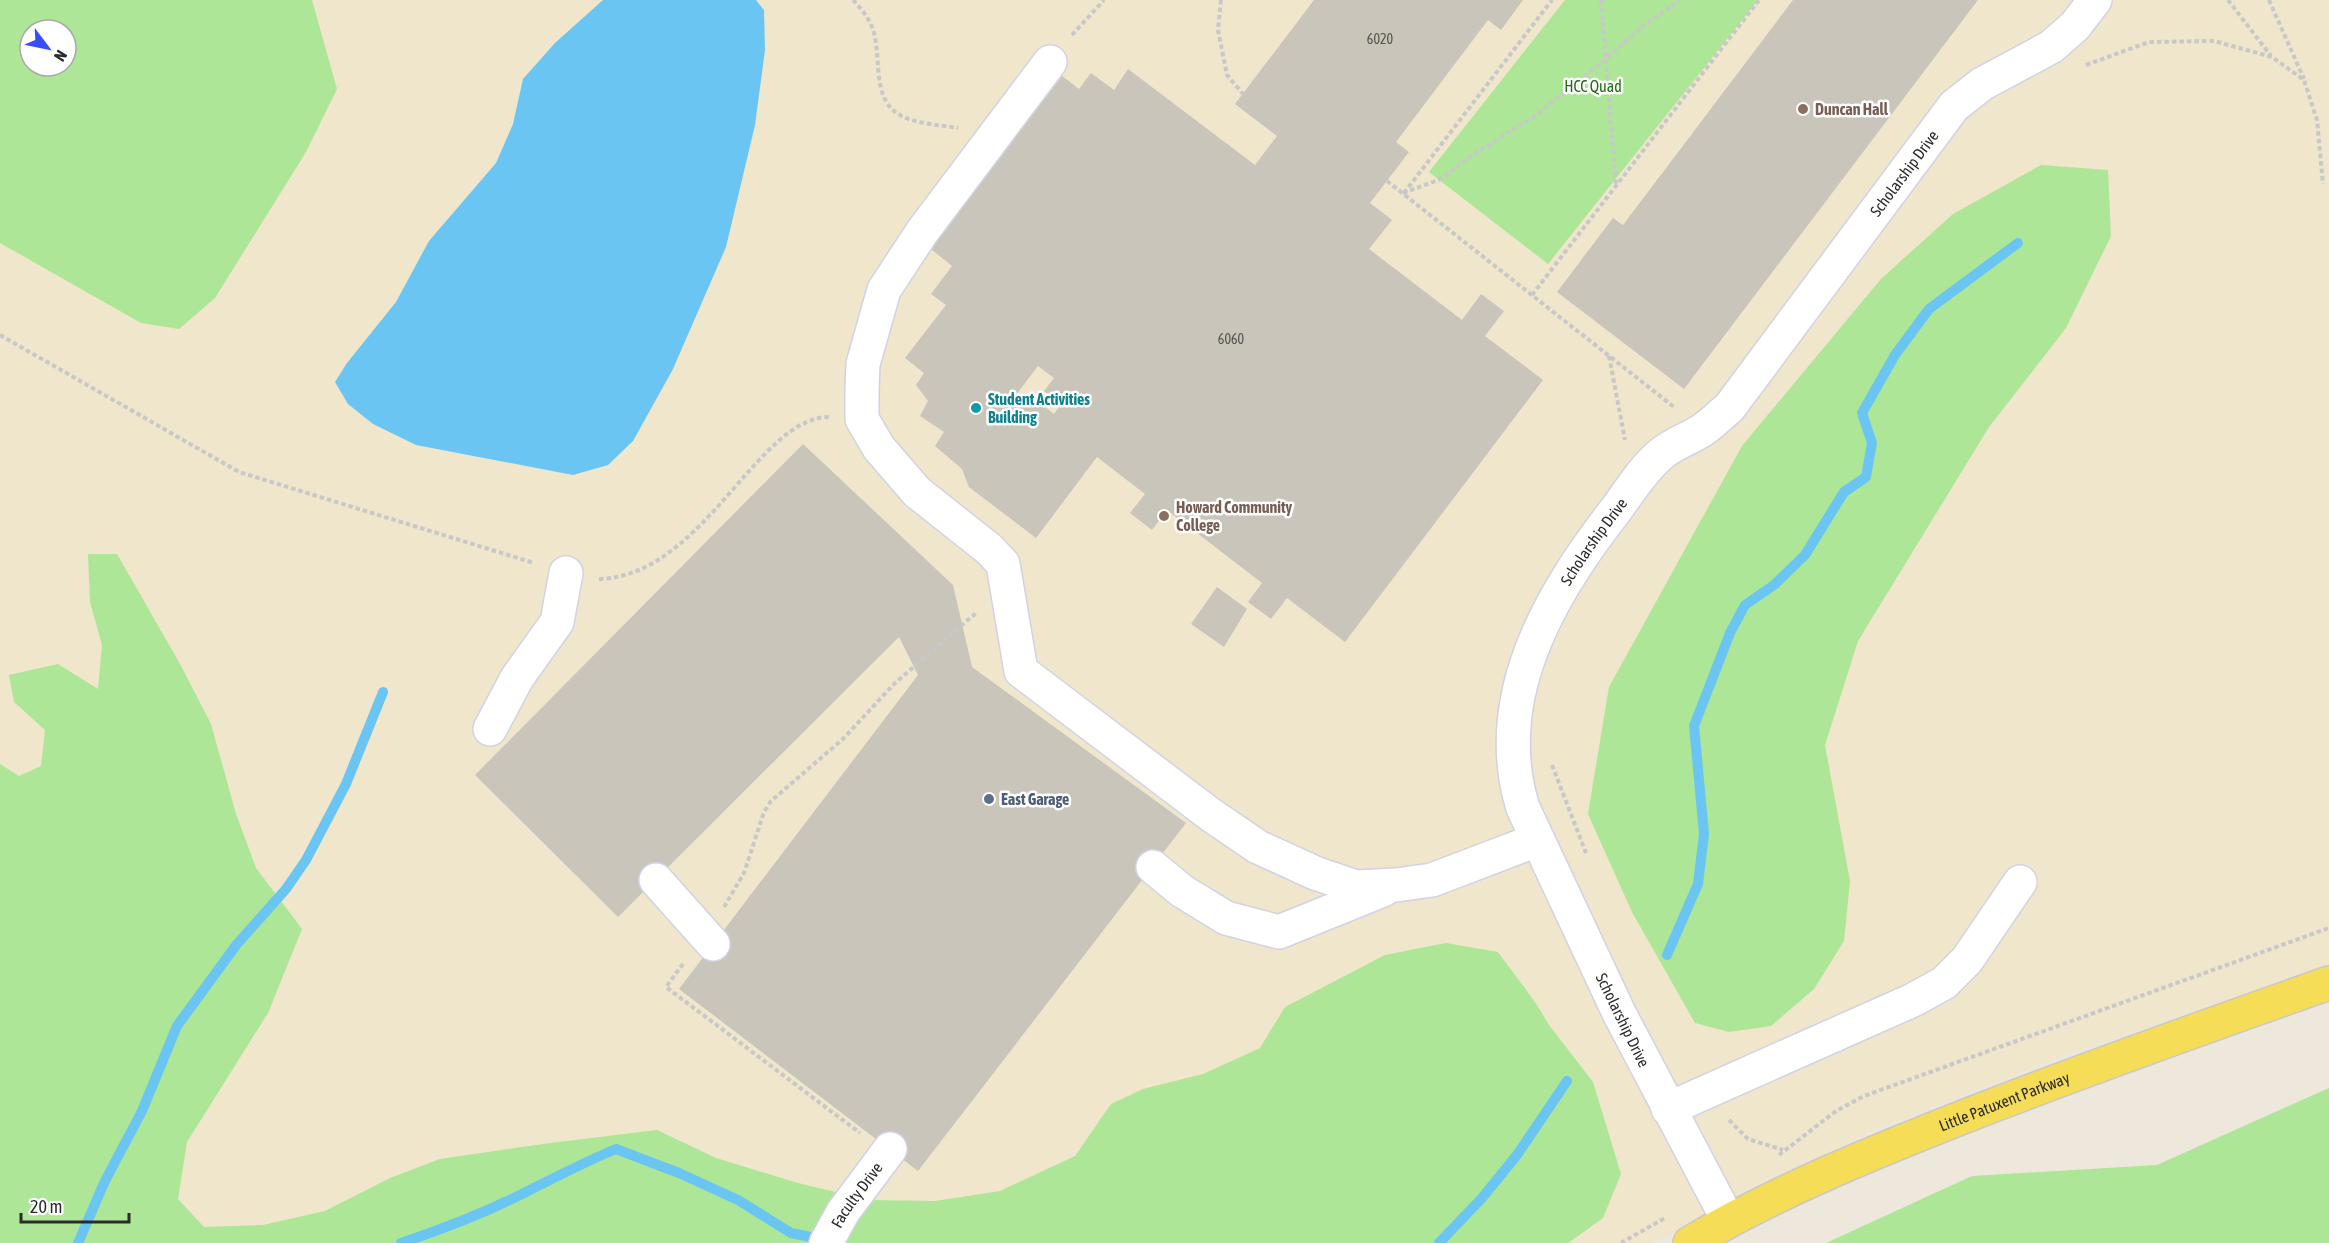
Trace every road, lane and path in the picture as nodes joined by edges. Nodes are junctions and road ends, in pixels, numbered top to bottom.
1 (853, 0) edge
2 (1104, 0) edge
3 (1221, 0) edge
4 (1552, 0) edge
5 (1601, 0) edge
6 (1680, 0) edge
7 (1759, 0) edge
8 (2095, 0) edge
9 (2228, 0) edge
10 (2270, 0) edge
11 (2272, 57) junction
12 (1606, 59) junction
13 (1050, 63) joint
14 (2078, 68) dead end
15 (2304, 80) junction
16 (1243, 94) dead end
17 (993, 138) junction
18 (1387, 181) dead end
19 (2323, 184) dead end
20 (1616, 186) junction
21 (1403, 193) junction
22 (1532, 295) junction
23 (0, 335) edge
24 (1609, 356) junction
25 (862, 419) junction
26 (1703, 430) junction
27 (1635, 485) junction
28 (566, 573) junction
29 (1006, 588) junction
30 (490, 729) dead end
31 (1537, 840) junction
32 (1153, 867) dead end
33 (656, 880) dead end
34 (2020, 882) dead end
35 (1396, 885) junction
36 (2329, 928) edge
37 (708, 939) junction
38 (2329, 984) edge
39 (1668, 1109) junction
40 (1729, 1119) dead end
41 (1784, 1151) junction
42 (886, 1155) joint
43 (1778, 1155) dead end
44 (1728, 1220) junction
45 (1652, 1225) dead end
46 (826, 1243) edge
47 (1621, 1243) edge
48 (1690, 1243) edge

1 - 17 path
2 - 13 path
3 - 16 path
4 - 21 path
5 - 12 path
6 - 12 path
7 - 20 path
8 - 26 street, Scholarship Drive
9 - 11 path
10 - 15 path
11 - 14 path
11 - 15 path
12 - 20 path
12 - 21 path
13 - 17 street
15 - 19 path
17 - 25 street
18 - 21 path
20 - 22 path
21 - 22 path
22 - 24 path
23 - 28 path
24 - 26 path
24 - 27 path
25 - 28 path
25 - 29 street
26 - 27 street, Scholarship Drive
27 - 31 street, Scholarship Drive
28 - 30 street
29 - 35 street
29 - 37 path
31 - 35 street
31 - 39 street, Scholarship Drive
32 - 35 street
33 - 37 street
34 - 39 street
36 - 41 path
37 - 42 path
38 - 44 main road, Little Patuxent Parkway
39 - 44 street, Scholarship Drive
40 - 41 path
41 - 43 path
42 - 46 street, Faculty Drive
44 - 48 main road, Little Patuxent Parkway
45 - 47 path

